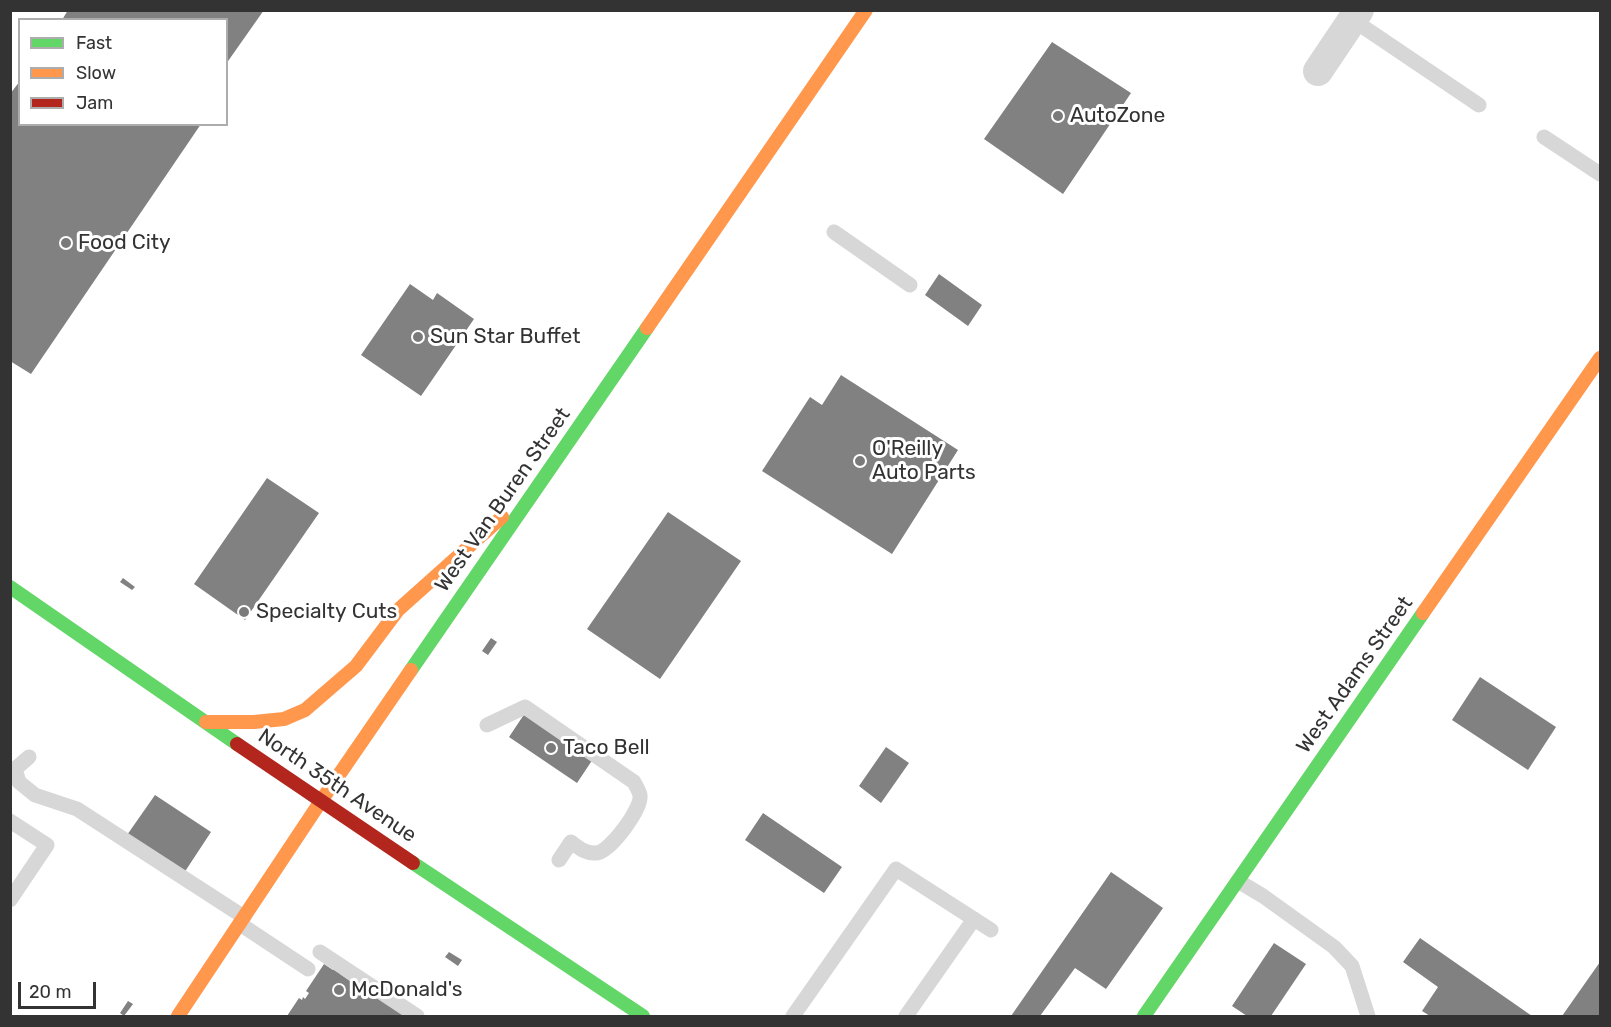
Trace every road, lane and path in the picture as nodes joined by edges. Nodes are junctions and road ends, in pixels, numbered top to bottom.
1 (866, 10) edge
2 (1356, 15) edge
3 (1318, 71) dead end
4 (1479, 105) dead end
5 (1544, 137) dead end
6 (1600, 174) edge
7 (834, 232) dead end
8 (910, 285) dead end
9 (1600, 358) edge
10 (541, 482) junction
11 (10, 587) edge
12 (206, 722) junction
13 (487, 725) dead end
14 (29, 757) dead end
15 (321, 801) junction
16 (10, 821) edge
17 (559, 860) dead end
18 (1238, 881) junction
19 (10, 900) edge
20 (974, 919) junction
21 (242, 921) junction
22 (992, 930) dead end
23 (320, 952) dead end
24 (308, 969) dead end
25 (801, 1014) edge
26 (178, 1017) edge
27 (417, 1017) edge
28 (643, 1017) edge
29 (906, 1017) edge
30 (1144, 1017) edge
31 (1368, 1017) edge

1 - 10 main road, West Van Buren Street
2 - 3 street
2 - 4 lane
5 - 6 lane
7 - 8 lane
9 - 18 main road, West Adams Street
10 - 12 main road
10 - 15 main road, West Van Buren Street
11 - 12 main road, North 35th Avenue
12 - 15 main road, North 35th Avenue
13 - 17 lane
14 - 21 lane
15 - 21 main road, West Van Buren Street
15 - 28 main road, North 35th Avenue
16 - 19 lane
18 - 30 main road, West Adams Street
18 - 31 lane
20 - 22 lane
20 - 25 lane
20 - 29 lane
21 - 24 lane
21 - 26 main road, West Van Buren Street
23 - 27 lane

